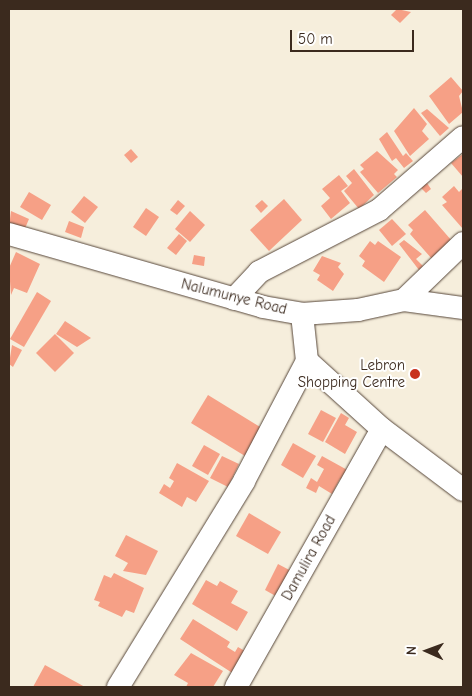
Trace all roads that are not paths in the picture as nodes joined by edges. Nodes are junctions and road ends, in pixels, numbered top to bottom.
1 (463, 137) edge
2 (9, 234) edge
3 (463, 243) edge
4 (234, 299) junction
5 (404, 300) junction
6 (463, 308) edge
7 (302, 314) junction
8 (307, 361) junction
9 (382, 429) junction
10 (463, 490) edge
11 (118, 687) edge
12 (236, 687) edge

1 - 4 street
2 - 4 street, Nalumunye Road
3 - 5 street
4 - 7 street, Nalumunye Road
5 - 6 street, Nalumunye Road
5 - 7 street, Nalumunye Road
7 - 8 street
8 - 9 street
8 - 11 street
9 - 10 street
9 - 12 street, Damulira Road

